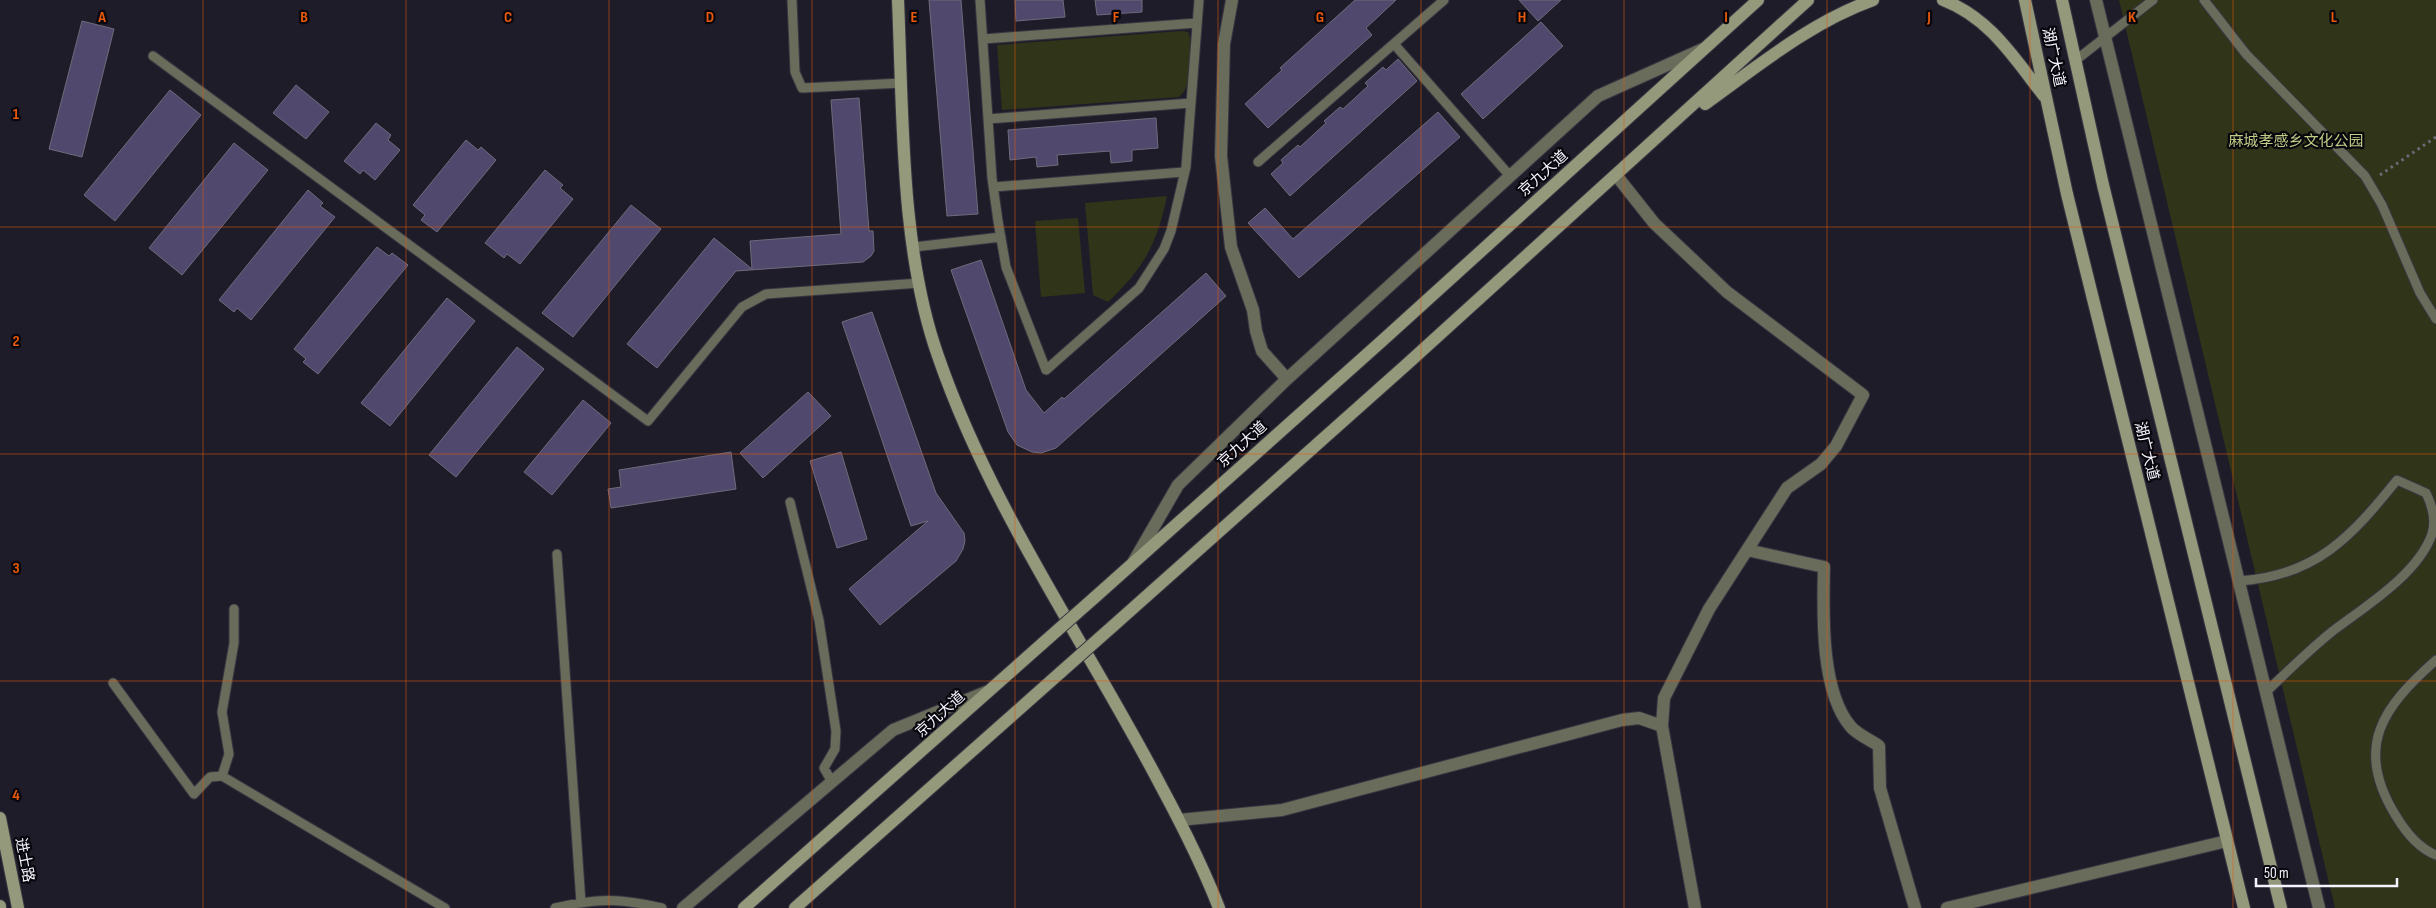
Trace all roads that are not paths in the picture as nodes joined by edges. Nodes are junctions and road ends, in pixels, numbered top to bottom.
1 (792, 0) edge
2 (898, 0) edge
3 (980, 0) edge
4 (1199, 0) edge
5 (1232, 0) edge
6 (1444, 0) edge
7 (1758, 0) edge
8 (1808, 0) edge
9 (1872, 0) edge
10 (1943, 0) edge
11 (2025, 0) edge
12 (2062, 0) edge
13 (2096, 0) edge
14 (2153, 0) edge
15 (2204, 0) edge
16 (1197, 23) junction
17 (2105, 37) junction
18 (983, 40) junction
19 (1394, 44) junction
20 (1705, 48) junction
21 (153, 56) dead end
22 (2076, 60) junction
23 (902, 83) junction
24 (2046, 99) junction
25 (1191, 103) junction
26 (988, 119) junction
27 (1658, 137) junction
28 (1258, 162) dead end
29 (1184, 172) junction
30 (1616, 175) junction
31 (1510, 176) junction
32 (994, 187) junction
33 (1001, 237) junction
34 (914, 247) junction
35 (920, 283) junction
36 (2436, 319) edge
37 (1287, 379) junction
38 (790, 502) dead end
39 (1747, 550) junction
40 (557, 554) dead end
41 (1132, 564) junction
42 (2238, 581) junction
43 (234, 609) dead end
44 (2436, 660) edge
45 (113, 683) dead end
46 (990, 690) junction
47 (2266, 692) junction
48 (1662, 726) junction
49 (222, 776) junction
50 (832, 782) junction
51 (0, 818) edge
52 (1179, 820) junction
53 (2227, 841) junction
54 (2436, 855) edge
55 (581, 903) junction
56 (18, 908) edge
57 (446, 908) edge
58 (555, 908) edge
59 (662, 908) edge
60 (683, 908) edge
61 (744, 908) edge
62 (795, 908) edge
63 (1219, 908) edge
64 (1695, 908) edge
65 (1915, 908) edge
66 (1947, 908) edge
67 (2244, 908) edge
68 (2281, 908) edge
69 (2319, 908) edge

1 - 23 lane
2 - 23 street
3 - 18 lane
4 - 16 lane
5 - 37 street
6 - 19 lane
7 - 20 street, 京九大道
8 - 27 street
9 - 27 street
10 - 24 street
11 - 24 street, 湖广大道
12 - 22 street, 湖广大道
13 - 17 street
14 - 17 lane
15 - 36 lane
16 - 18 lane
16 - 25 lane
17 - 22 lane
17 - 42 street
18 - 26 lane
19 - 28 lane
19 - 31 lane
20 - 31 street
20 - 41 street, 京九大道
21 - 35 lane
22 - 68 street, 湖广大道
23 - 34 street
24 - 53 street, 湖广大道
25 - 26 lane
25 - 29 lane
26 - 32 lane
27 - 30 street
29 - 32 lane
29 - 33 lane
30 - 39 street
30 - 62 street, bridge
31 - 37 street
32 - 33 lane
33 - 34 lane
34 - 35 street
35 - 52 street
37 - 41 street
38 - 50 lane
39 - 48 street
39 - 65 street
40 - 55 lane
41 - 46 street, 京九大道, bridge
42 - 47 street
42 - 47 lane
43 - 49 lane
44 - 54 lane
45 - 49 lane
46 - 50 street
46 - 61 street, 京九大道
47 - 69 street
48 - 52 street
48 - 64 street
49 - 57 lane
50 - 60 street
51 - 56 street, 进士路
52 - 63 street
53 - 66 street
53 - 67 street, 湖广大道
55 - 58 lane
55 - 59 lane

